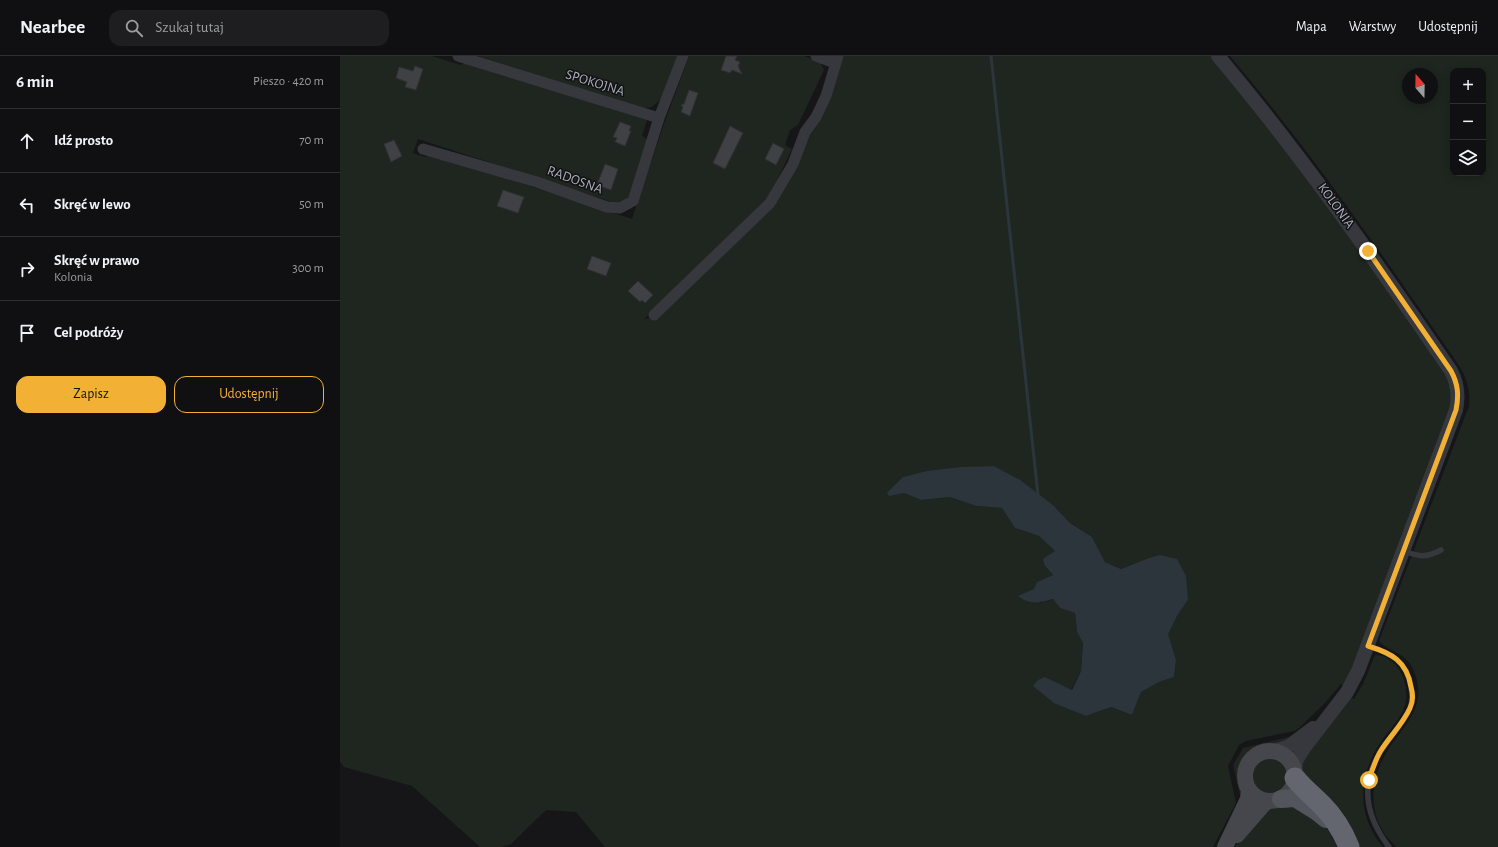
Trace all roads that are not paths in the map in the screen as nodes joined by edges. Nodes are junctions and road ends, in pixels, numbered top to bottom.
1 (458, 56) edge
2 (683, 56) edge
3 (816, 56) edge
4 (1218, 56) edge
5 (836, 60) edge
6 (659, 118) junction
7 (423, 149) dead end
8 (654, 315) dead end
9 (1442, 550) dead end
10 (1403, 551) junction
11 (1368, 646) junction
12 (1327, 716) junction
13 (1275, 752) junction
14 (1295, 775) junction
15 (1249, 790) junction
16 (1274, 800) junction
17 (1226, 847) edge
18 (1343, 847) edge
19 (1349, 847) edge
20 (1390, 847) edge

1 - 6 street, SPOKOJNA
2 - 6 street
3 - 5 street
4 - 10 street, KOLONIA
5 - 8 street
6 - 7 street, RADOSNA
9 - 10 lane
10 - 11 street, KOLONIA
11 - 12 street, KOLONIA
11 - 20 lane
12 - 13 street, KOLONIA
12 - 14 street, KOLONIA
13 - 14 main road
13 - 15 main road
14 - 16 main road
14 - 19 highway
15 - 16 main road
15 - 17 main road
16 - 17 main road
16 - 18 main road

